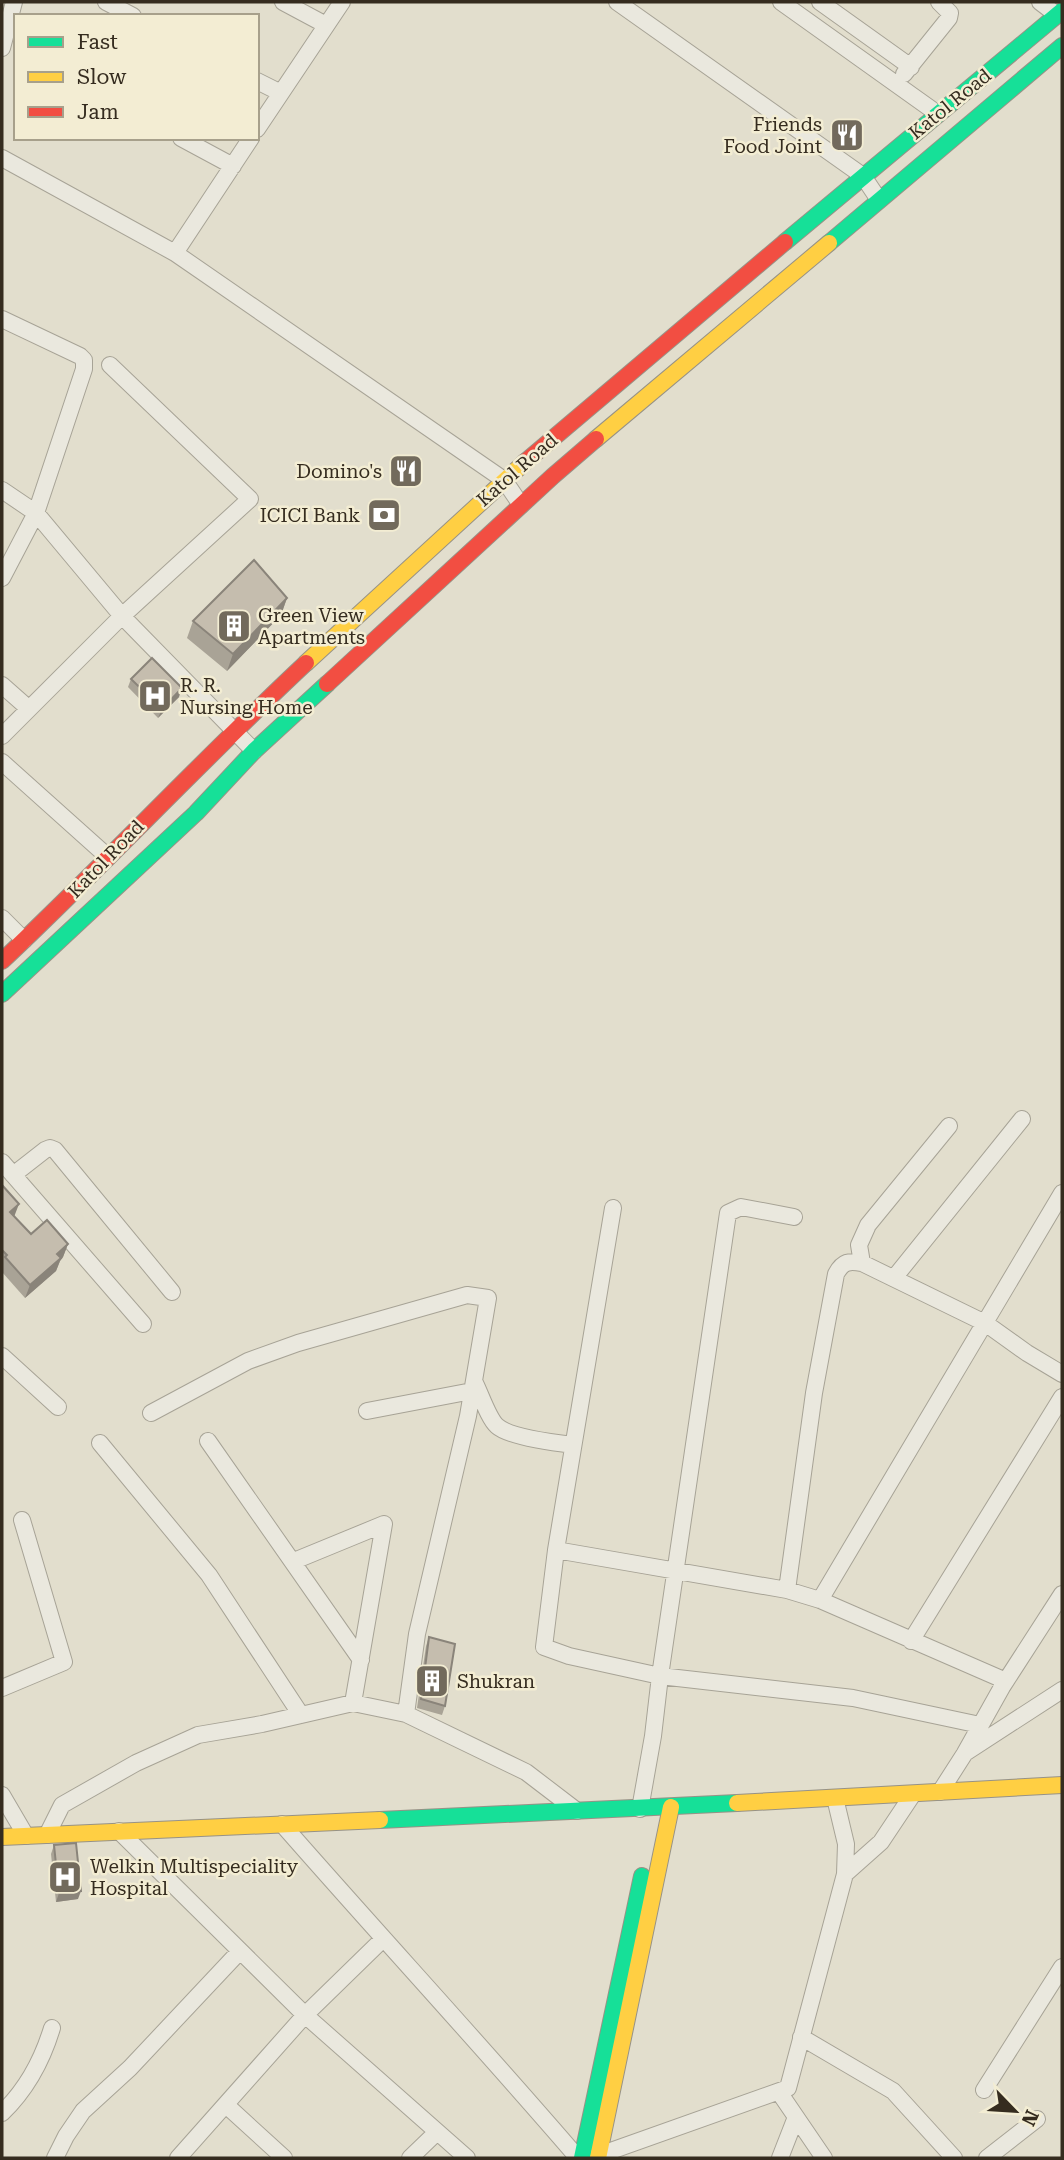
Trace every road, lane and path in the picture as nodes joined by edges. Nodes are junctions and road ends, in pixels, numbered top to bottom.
1 (15, 2) edge
2 (106, 2) edge
3 (284, 2) edge
4 (342, 2) edge
5 (617, 2) edge
6 (820, 2) edge
7 (939, 2) edge
8 (1040, 2) edge
9 (791, 5) edge
10 (1060, 13) edge
11 (129, 14) edge
12 (326, 25) junction
13 (1062, 46) edge
14 (7, 47) edge
15 (1013, 52) junction
16 (911, 67) junction
17 (1031, 72) junction
18 (259, 82) edge
19 (896, 85) junction
20 (281, 93) junction
21 (938, 114) junction
22 (259, 126) edge
23 (185, 140) edge
24 (250, 140) edge
25 (2, 158) edge
26 (233, 166) junction
27 (863, 176) junction
28 (879, 200) junction
29 (175, 253) junction
30 (2, 319) edge
31 (110, 365) dead end
32 (505, 480) junction
33 (2, 490) edge
34 (521, 505) junction
35 (36, 513) junction
36 (2, 578) edge
37 (122, 616) junction
38 (2, 685) edge
39 (28, 708) junction
40 (234, 730) junction
41 (2, 736) edge
42 (254, 751) junction
43 (2, 762) edge
44 (108, 857) junction
45 (2, 918) edge
46 (24, 940) junction
47 (2, 961) edge
48 (2, 994) edge
49 (1022, 1119) dead end
50 (949, 1126) dead end
51 (7, 1169) edge
52 (1062, 1193) edge
53 (613, 1208) dead end
54 (793, 1217) dead end
55 (862, 1263) junction
56 (894, 1279) junction
57 (172, 1292) dead end
58 (985, 1323) junction
59 (143, 1324) dead end
60 (2, 1356) edge
61 (1062, 1374) edge
62 (473, 1386) junction
63 (1062, 1397) edge
64 (58, 1407) dead end
65 (367, 1411) dead end
66 (151, 1413) dead end
67 (208, 1441) dead end
68 (100, 1443) dead end
69 (573, 1445) junction
70 (22, 1520) dead end
71 (556, 1550) junction
72 (294, 1561) junction
73 (674, 1572) junction
74 (787, 1590) junction
75 (1062, 1594) edge
76 (820, 1600) junction
77 (911, 1641) junction
78 (361, 1660) junction
79 (660, 1676) junction
80 (1006, 1681) junction
81 (2, 1688) edge
82 (1062, 1690) edge
83 (353, 1703) junction
84 (406, 1714) junction
85 (301, 1715) junction
86 (980, 1725) junction
87 (965, 1753) junction
88 (1062, 1785) edge
89 (940, 1792) junction
90 (913, 1794) junction
91 (2, 1795) edge
92 (835, 1798) junction
93 (656, 1808) junction
94 (577, 1811) junction
95 (282, 1824) junction
96 (119, 1831) junction
97 (47, 1835) junction
98 (26, 1836) junction
99 (2, 1837) edge
100 (845, 1874) junction
101 (383, 1939) junction
102 (240, 1951) junction
103 (1062, 1968) edge
104 (305, 2015) junction
105 (52, 2028) dead end
106 (802, 2037) junction
107 (984, 2090) dead end
108 (779, 2092) junction
109 (226, 2105) junction
110 (2, 2113) edge
111 (796, 2117) junction
112 (1038, 2119) dead end
113 (437, 2132) junction
114 (596, 2157) edge
115 (55, 2158) edge
116 (178, 2158) edge
117 (284, 2158) edge
118 (410, 2158) edge
119 (467, 2158) edge
120 (580, 2158) edge
121 (780, 2158) edge
122 (824, 2158) edge
123 (954, 2158) edge
124 (987, 2158) edge

1 - 14 street
2 - 11 street
3 - 12 street
4 - 12 street
5 - 27 street
6 - 16 street
7 - 16 street
8 - 10 street
9 - 19 street
10 - 15 main road, Katol Road
12 - 20 street
13 - 17 main road, Katol Road
15 - 17 main road
15 - 21 main road, Katol Road
16 - 19 street
17 - 28 main road, Katol Road
18 - 20 street
19 - 21 street
20 - 22 street
21 - 27 main road, Katol Road
23 - 26 street
24 - 26 street
25 - 29 street
26 - 29 street
27 - 28 street
27 - 32 main road, Katol Road
28 - 34 main road, Katol Road
29 - 32 street
30 - 35 street
31 - 37 street
32 - 34 street
32 - 40 main road, Katol Road
33 - 35 street
34 - 42 main road, Katol Road
35 - 36 street
35 - 37 street
37 - 39 street
37 - 40 street
38 - 39 street
39 - 41 street
40 - 42 street
40 - 44 main road, Katol Road
42 - 48 main road, Katol Road
43 - 44 street
44 - 46 main road, Katol Road
45 - 46 street
46 - 47 main road, Katol Road
49 - 56 street
50 - 55 street
51 - 57 street
51 - 59 street
52 - 58 street
53 - 69 street
54 - 73 street
55 - 56 street
55 - 74 street
56 - 58 street
58 - 61 street
58 - 76 street
60 - 64 street
62 - 65 street
62 - 66 street
62 - 69 street
62 - 84 street
63 - 77 street
67 - 72 street
68 - 85 street
69 - 71 street
70 - 81 street
71 - 73 street
71 - 79 street
72 - 78 street
72 - 78 street
73 - 74 street
73 - 79 street
74 - 76 street
75 - 80 street
76 - 77 street
77 - 80 street
78 - 83 street
79 - 86 street
79 - 93 street
80 - 86 street
82 - 87 street
83 - 84 street
83 - 85 street
84 - 94 street
85 - 97 street
86 - 87 street
87 - 89 street
88 - 89 main road
89 - 90 main road
90 - 92 main road
90 - 100 street
91 - 98 street
92 - 93 main road
92 - 100 street
93 - 94 main road
93 - 114 main road
93 - 120 main road
94 - 95 main road
95 - 96 main road
95 - 101 street
96 - 97 main road
96 - 102 street
97 - 98 main road
98 - 99 main road
100 - 106 street
101 - 104 street
101 - 120 street
102 - 104 street
102 - 115 street
103 - 107 street
104 - 109 street
104 - 113 street
105 - 110 street
106 - 108 street
106 - 123 street
108 - 111 street
108 - 114 street
109 - 116 street
109 - 117 street
111 - 121 street
111 - 122 street
112 - 124 street
113 - 118 street
113 - 119 street

